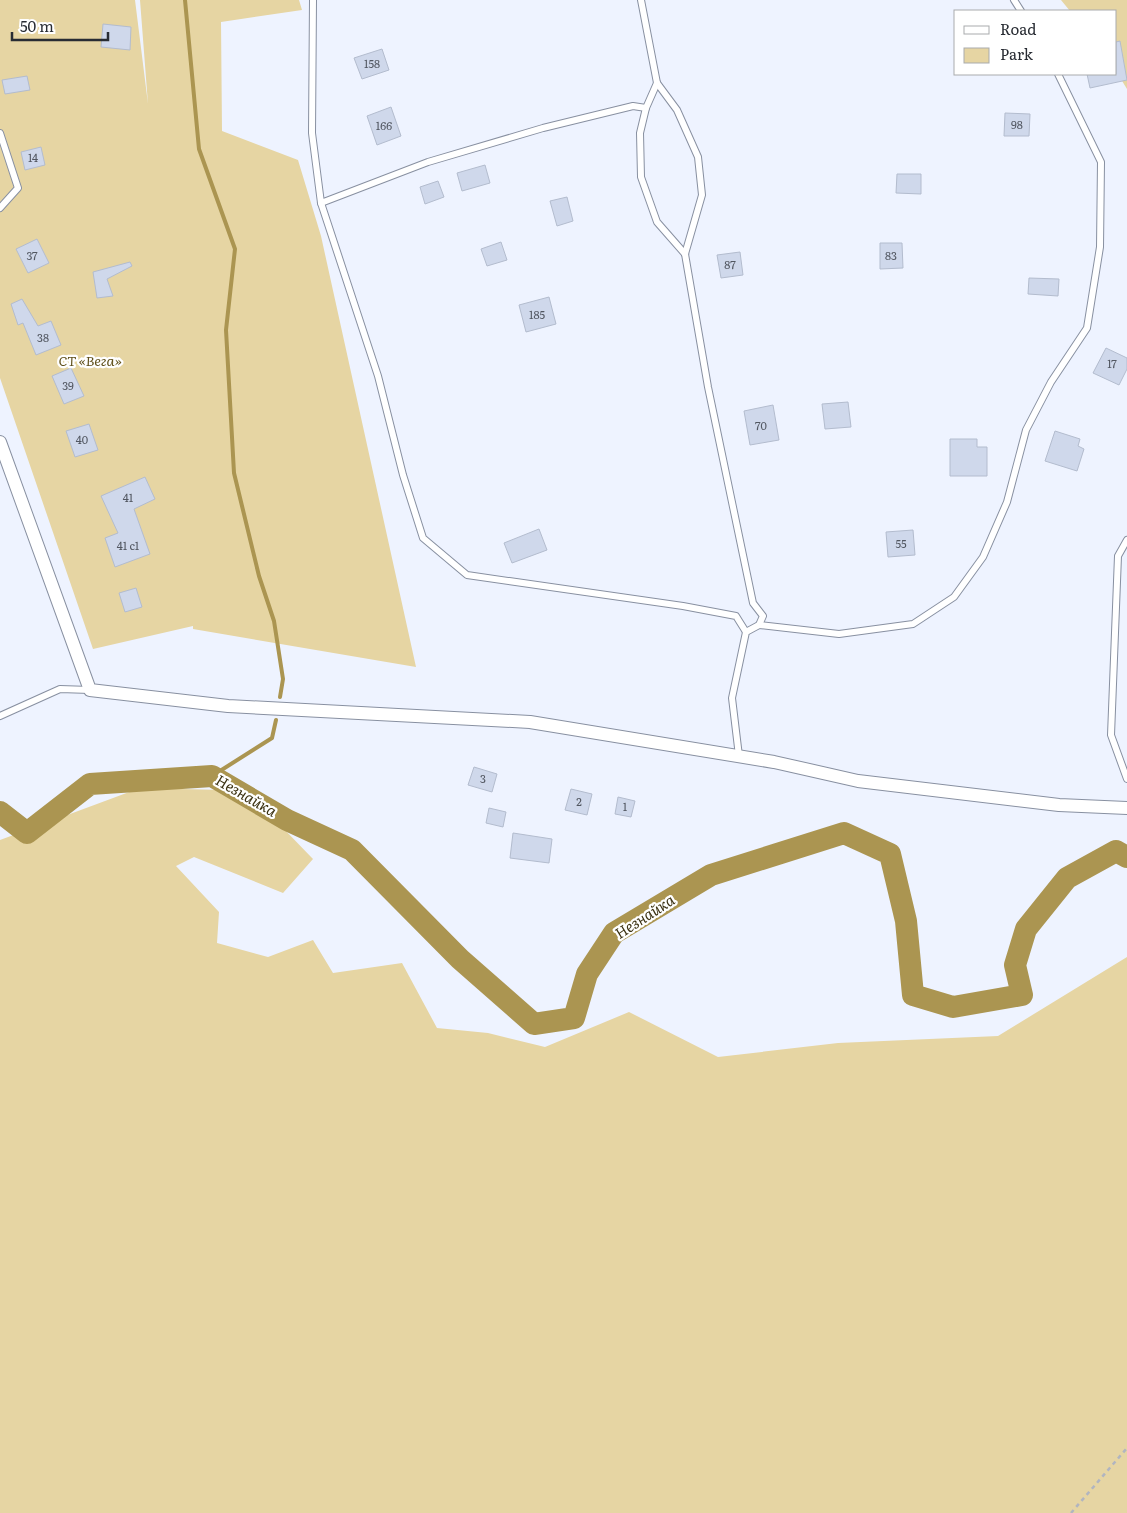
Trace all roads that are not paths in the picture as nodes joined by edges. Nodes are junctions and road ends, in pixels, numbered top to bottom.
1 (313, 0) edge
2 (641, 0) edge
3 (1058, 75) edge
4 (657, 83) junction
5 (646, 108) junction
6 (0, 133) edge
7 (321, 203) junction
8 (0, 208) edge
9 (685, 254) junction
10 (0, 442) edge
11 (1127, 540) edge
12 (759, 625) junction
13 (746, 632) junction
14 (90, 690) junction
15 (0, 716) edge
16 (739, 756) junction
17 (1127, 779) edge
18 (1127, 808) edge

1 - 7 lane
2 - 4 lane
3 - 12 lane
4 - 5 lane
4 - 9 lane
5 - 7 lane
5 - 9 lane
6 - 8 lane
7 - 13 lane
9 - 12 lane
10 - 14 street
11 - 17 lane
12 - 13 lane
13 - 16 lane
14 - 15 lane
14 - 16 street
16 - 18 street

